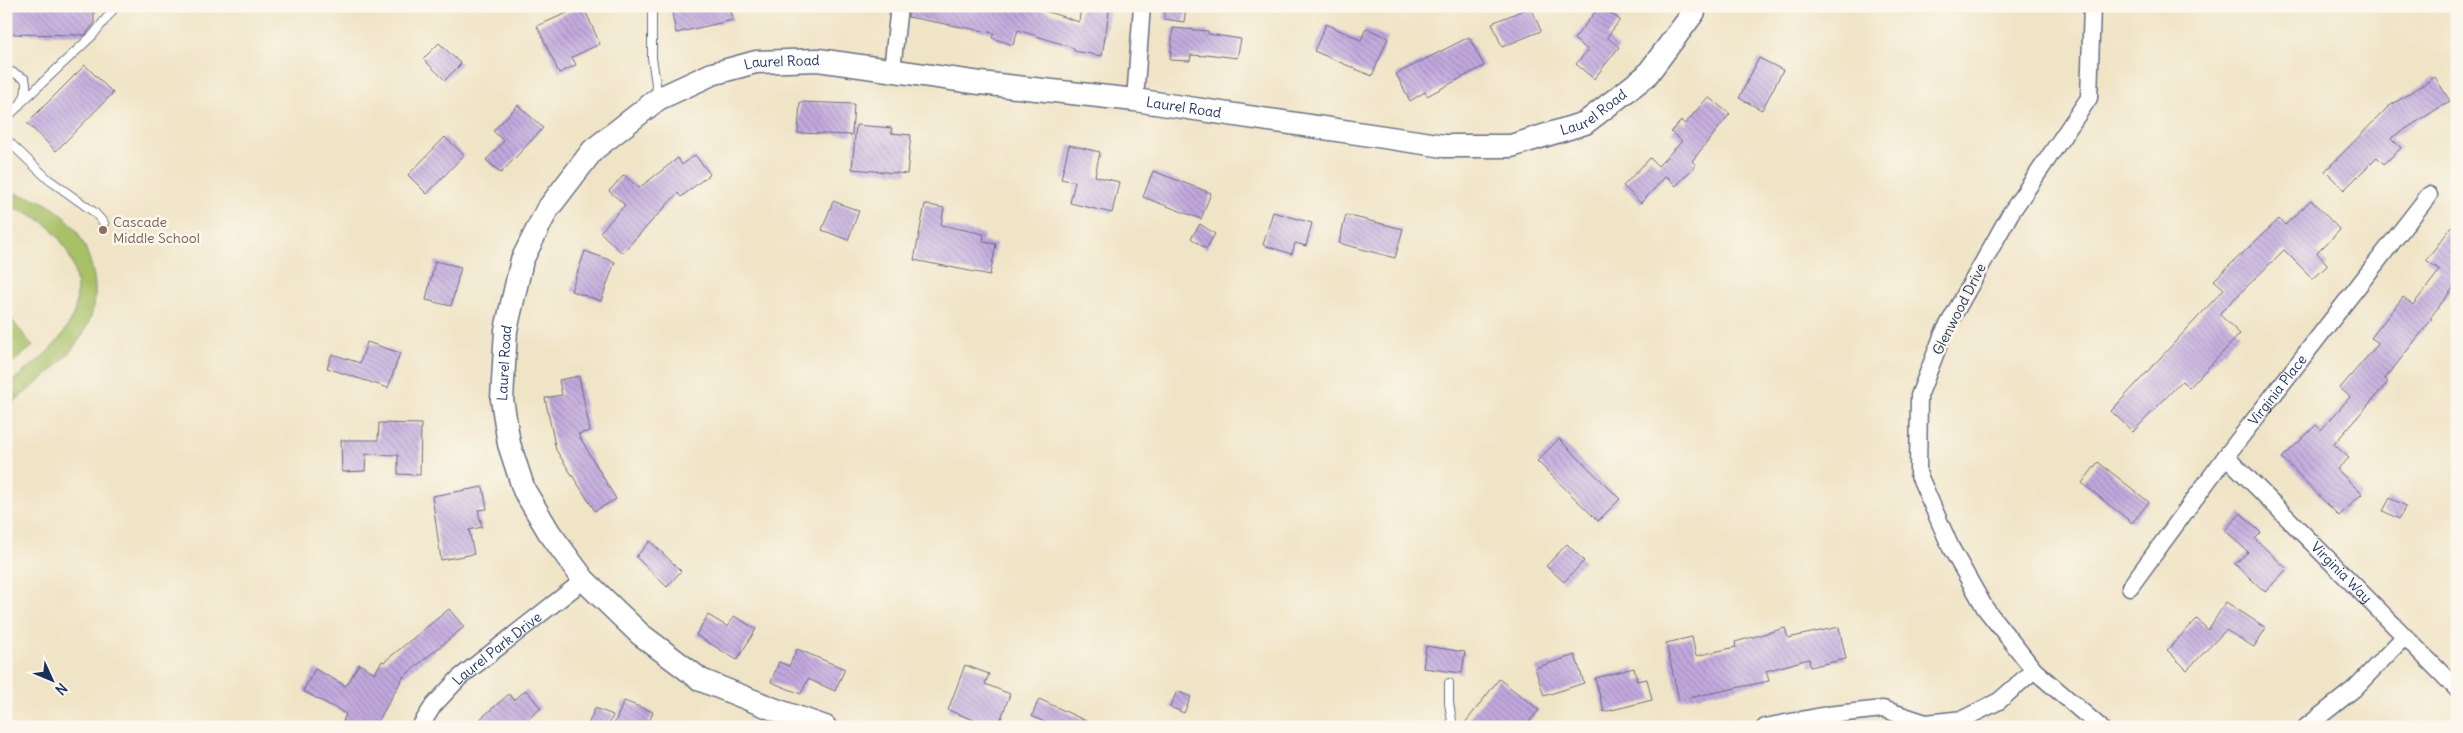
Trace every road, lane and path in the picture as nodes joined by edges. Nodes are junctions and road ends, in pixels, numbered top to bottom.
1 (116, 6) edge
2 (652, 6) edge
3 (898, 6) edge
4 (1142, 6) edge
5 (1695, 6) edge
6 (2092, 6) edge
7 (6, 69) edge
8 (892, 70) junction
9 (658, 99) junction
10 (24, 100) junction
11 (1135, 100) junction
12 (6, 118) edge
13 (6, 139) edge
14 (2429, 195) dead end
15 (104, 224) dead end
16 (2226, 456) junction
17 (584, 580) junction
18 (2130, 587) dead end
19 (2404, 637) junction
20 (2034, 670) junction
21 (1449, 683) dead end
22 (2457, 688) edge
23 (420, 727) edge
24 (825, 727) edge
25 (1453, 727) edge
26 (1765, 727) edge
27 (2100, 727) edge
28 (2306, 727) edge

1 - 10 lane
2 - 9 lane
3 - 8 street
4 - 11 street
5 - 11 street, Laurel Road
6 - 20 street, Glenwood Drive
7 - 10 lane
8 - 9 street, Laurel Road
8 - 11 street, Laurel Road
9 - 17 street, Laurel Road
10 - 12 lane
13 - 15 lane
14 - 16 street, Virginia Place
16 - 18 street, Virginia Place
16 - 19 street, Virginia Way
17 - 23 street, Laurel Park Drive
17 - 24 street, Laurel Road
19 - 22 street, Virginia Way
19 - 28 street
20 - 26 street
20 - 27 street, Glenwood Drive
21 - 25 lane

